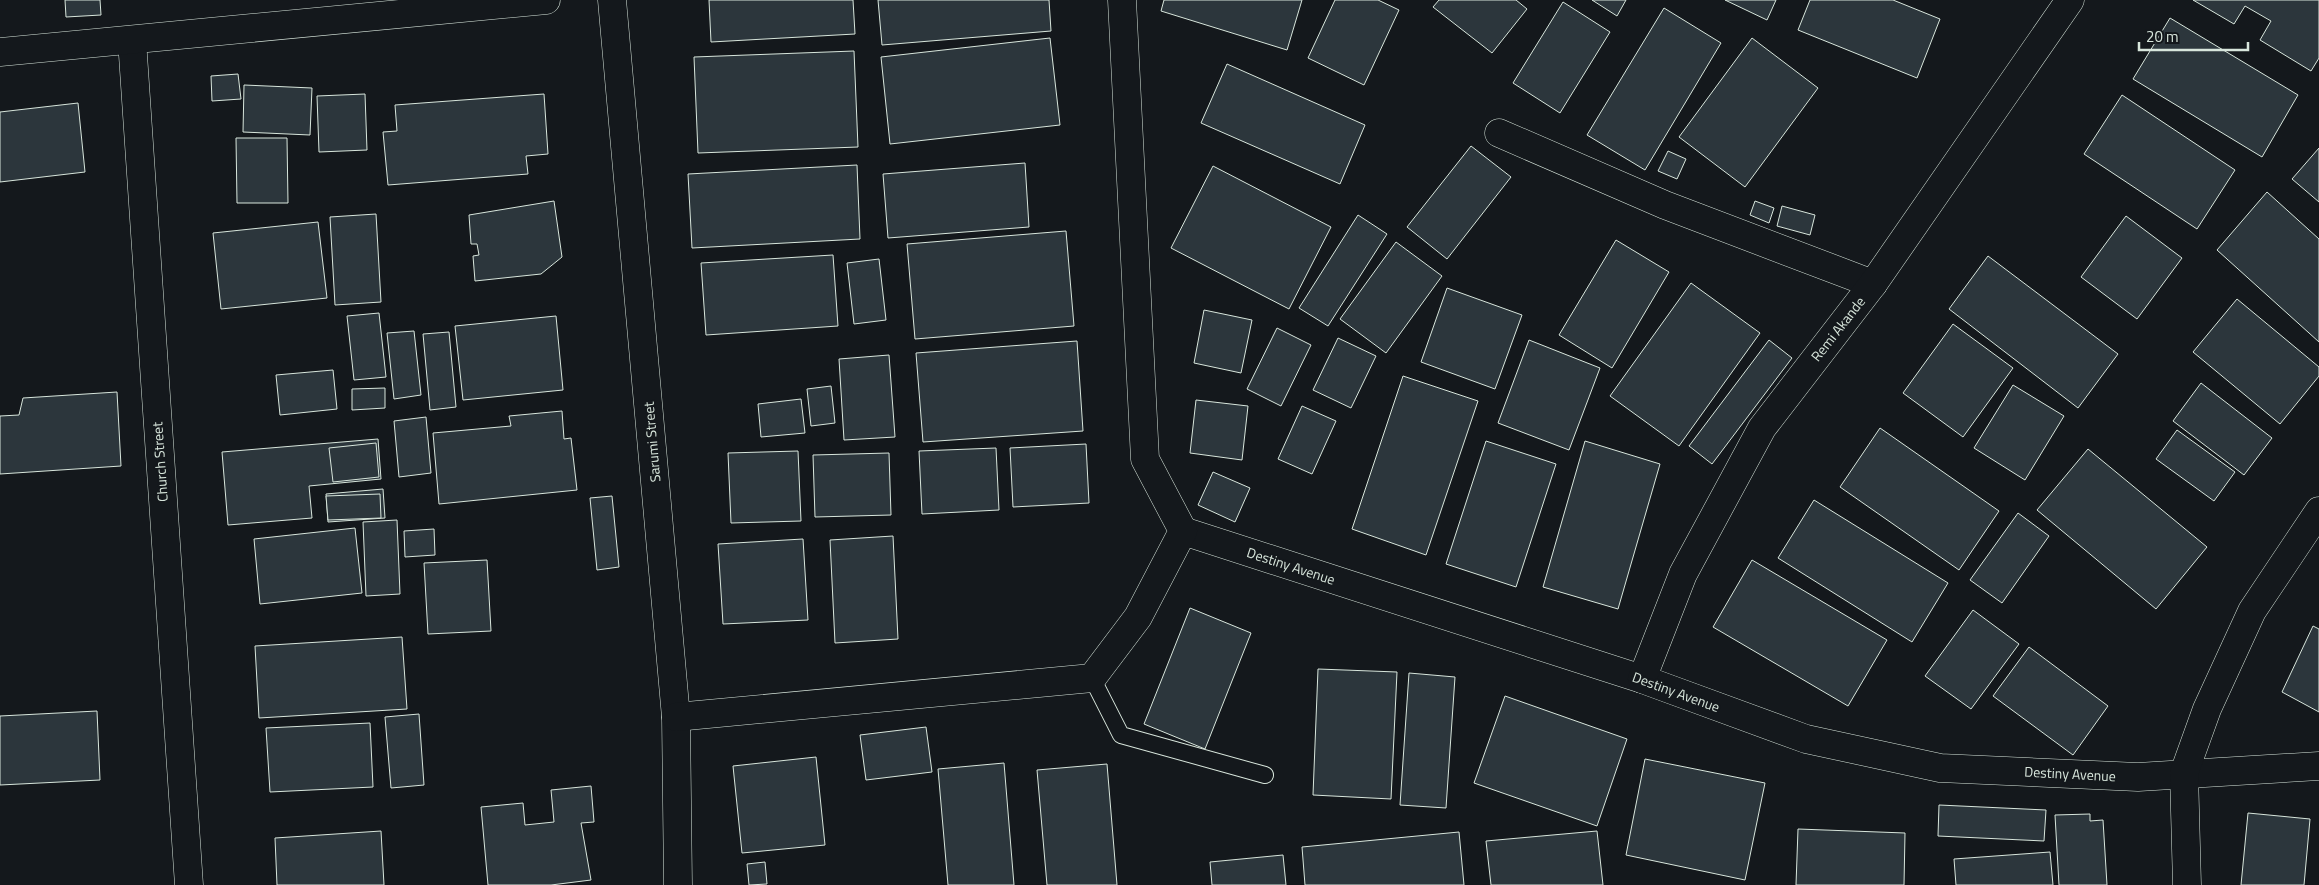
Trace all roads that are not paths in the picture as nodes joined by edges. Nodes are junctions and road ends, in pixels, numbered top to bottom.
1 (546, 0) edge
2 (612, 0) edge
3 (1122, 0) edge
4 (2070, 0) edge
5 (132, 40) junction
6 (0, 52) edge
7 (1499, 133) dead end
8 (1873, 284) junction
9 (2319, 511) edge
10 (1183, 531) junction
11 (1092, 678) junction
12 (1642, 679) junction
13 (676, 717) junction
14 (2319, 766) edge
15 (2184, 773) junction
16 (1265, 775) dead end
17 (189, 885) edge
18 (678, 885) edge
19 (2187, 885) edge

1 - 5 street
2 - 13 street, Sarumi Street
3 - 10 street
4 - 8 street, Remi Akande
5 - 6 street
5 - 17 street, Church Street
7 - 8 street
8 - 12 street, Remi Akande
9 - 15 street
10 - 11 street
10 - 12 street, Destiny Avenue
11 - 13 street
11 - 16 lane
12 - 15 street, Destiny Avenue
13 - 18 street, Sarumi Street
14 - 15 street, Destiny Avenue
15 - 19 street

